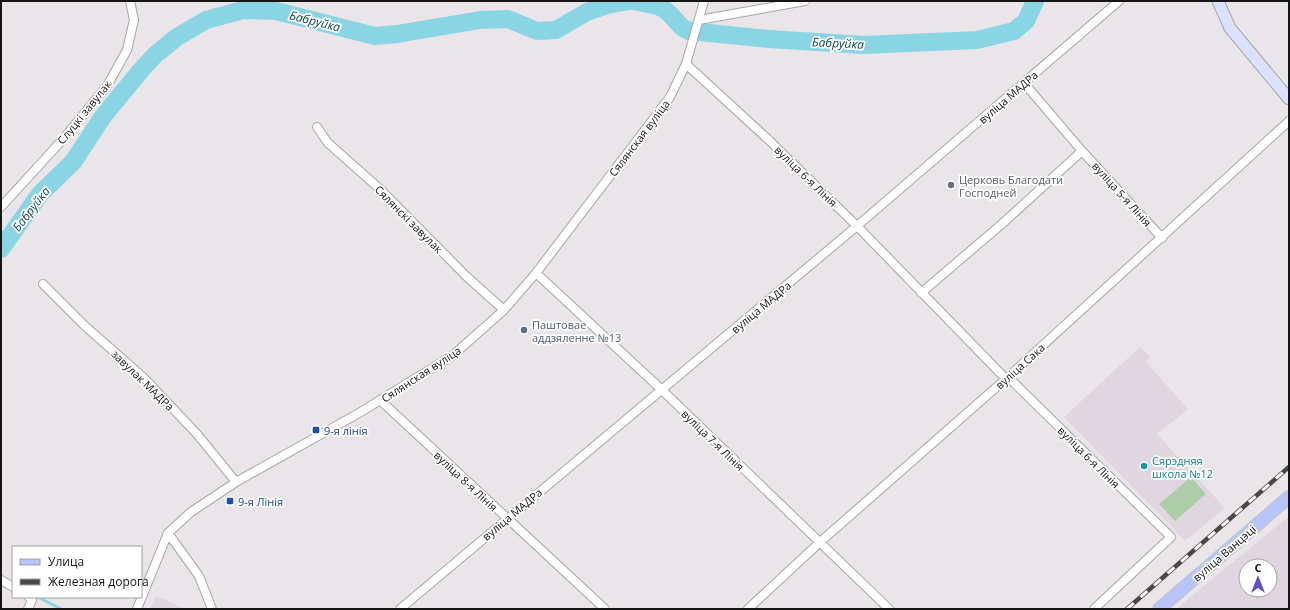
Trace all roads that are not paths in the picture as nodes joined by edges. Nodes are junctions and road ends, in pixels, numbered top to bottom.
1 (130, 1) edge
2 (704, 1) edge
3 (805, 1) edge
4 (1119, 1) edge
5 (1218, 1) edge
6 (699, 20) junction
7 (686, 64) junction
8 (1024, 83) junction
9 (1289, 99) edge
10 (1289, 121) edge
11 (317, 126) dead end
12 (1082, 151) junction
13 (1, 207) edge
14 (857, 226) junction
15 (1162, 238) junction
16 (536, 273) junction
17 (43, 284) dead end
18 (921, 293) junction
19 (504, 310) junction
20 (1007, 378) junction
21 (662, 390) junction
22 (380, 400) junction
23 (236, 482) junction
24 (1289, 497) edge
25 (507, 519) junction
26 (168, 533) junction
27 (819, 543) junction
28 (1, 580) edge
29 (12, 586) edge
30 (142, 597) edge
31 (31, 598) edge
32 (141, 598) edge
33 (28, 609) edge
34 (137, 609) edge
35 (212, 609) edge
36 (400, 609) edge
37 (605, 609) edge
38 (748, 609) edge
39 (889, 609) edge
40 (1094, 609) edge
41 (1159, 609) edge

1 - 13 street, Слуцкі завулак
2 - 6 street, Сялянская вуліца
3 - 6 street
4 - 8 street, вуліца МАДРа
5 - 9 main road
6 - 7 street, Сялянская вуліца
7 - 14 street, вуліца 6-я Лінія
7 - 16 street, Сялянская вуліца
8 - 12 street, вуліца 5-я Лінія
8 - 14 street, вуліца МАДРа
10 - 15 street, вуліца Сака
11 - 19 street, Сялянскі завулак
12 - 15 street, вуліца 5-я Лінія
12 - 18 street
14 - 18 street, вуліца 6-я Лінія
14 - 21 street, вуліца МАДРа
15 - 20 street, вуліца Сака
16 - 19 street, Сялянская вуліца
16 - 21 street, вуліца 7-я Лінія
17 - 23 street, завулак МАДРа
18 - 20 street, вуліца 6-я Лінія
19 - 22 street, Сялянская вуліца
20 - 27 street, вуліца Сака
20 - 40 street, вуліца 6-я Лінія
21 - 25 street, вуліца МАДРа
21 - 27 street, вуліца 7-я Лінія
22 - 23 street, Сялянская вуліца
22 - 25 street, вуліца 8-я Лінія
23 - 26 street, Сялянская вуліца
24 - 41 main road, вуліца Ванцэці
25 - 36 street, вуліца МАДРа
25 - 37 street, вуліца 8-я Лінія
26 - 30 street, Сялянская вуліца
26 - 35 street
27 - 38 street, вуліца Сака
27 - 39 street, вуліца 7-я Лінія
28 - 29 street
31 - 33 street
32 - 34 street, Сялянская вуліца

